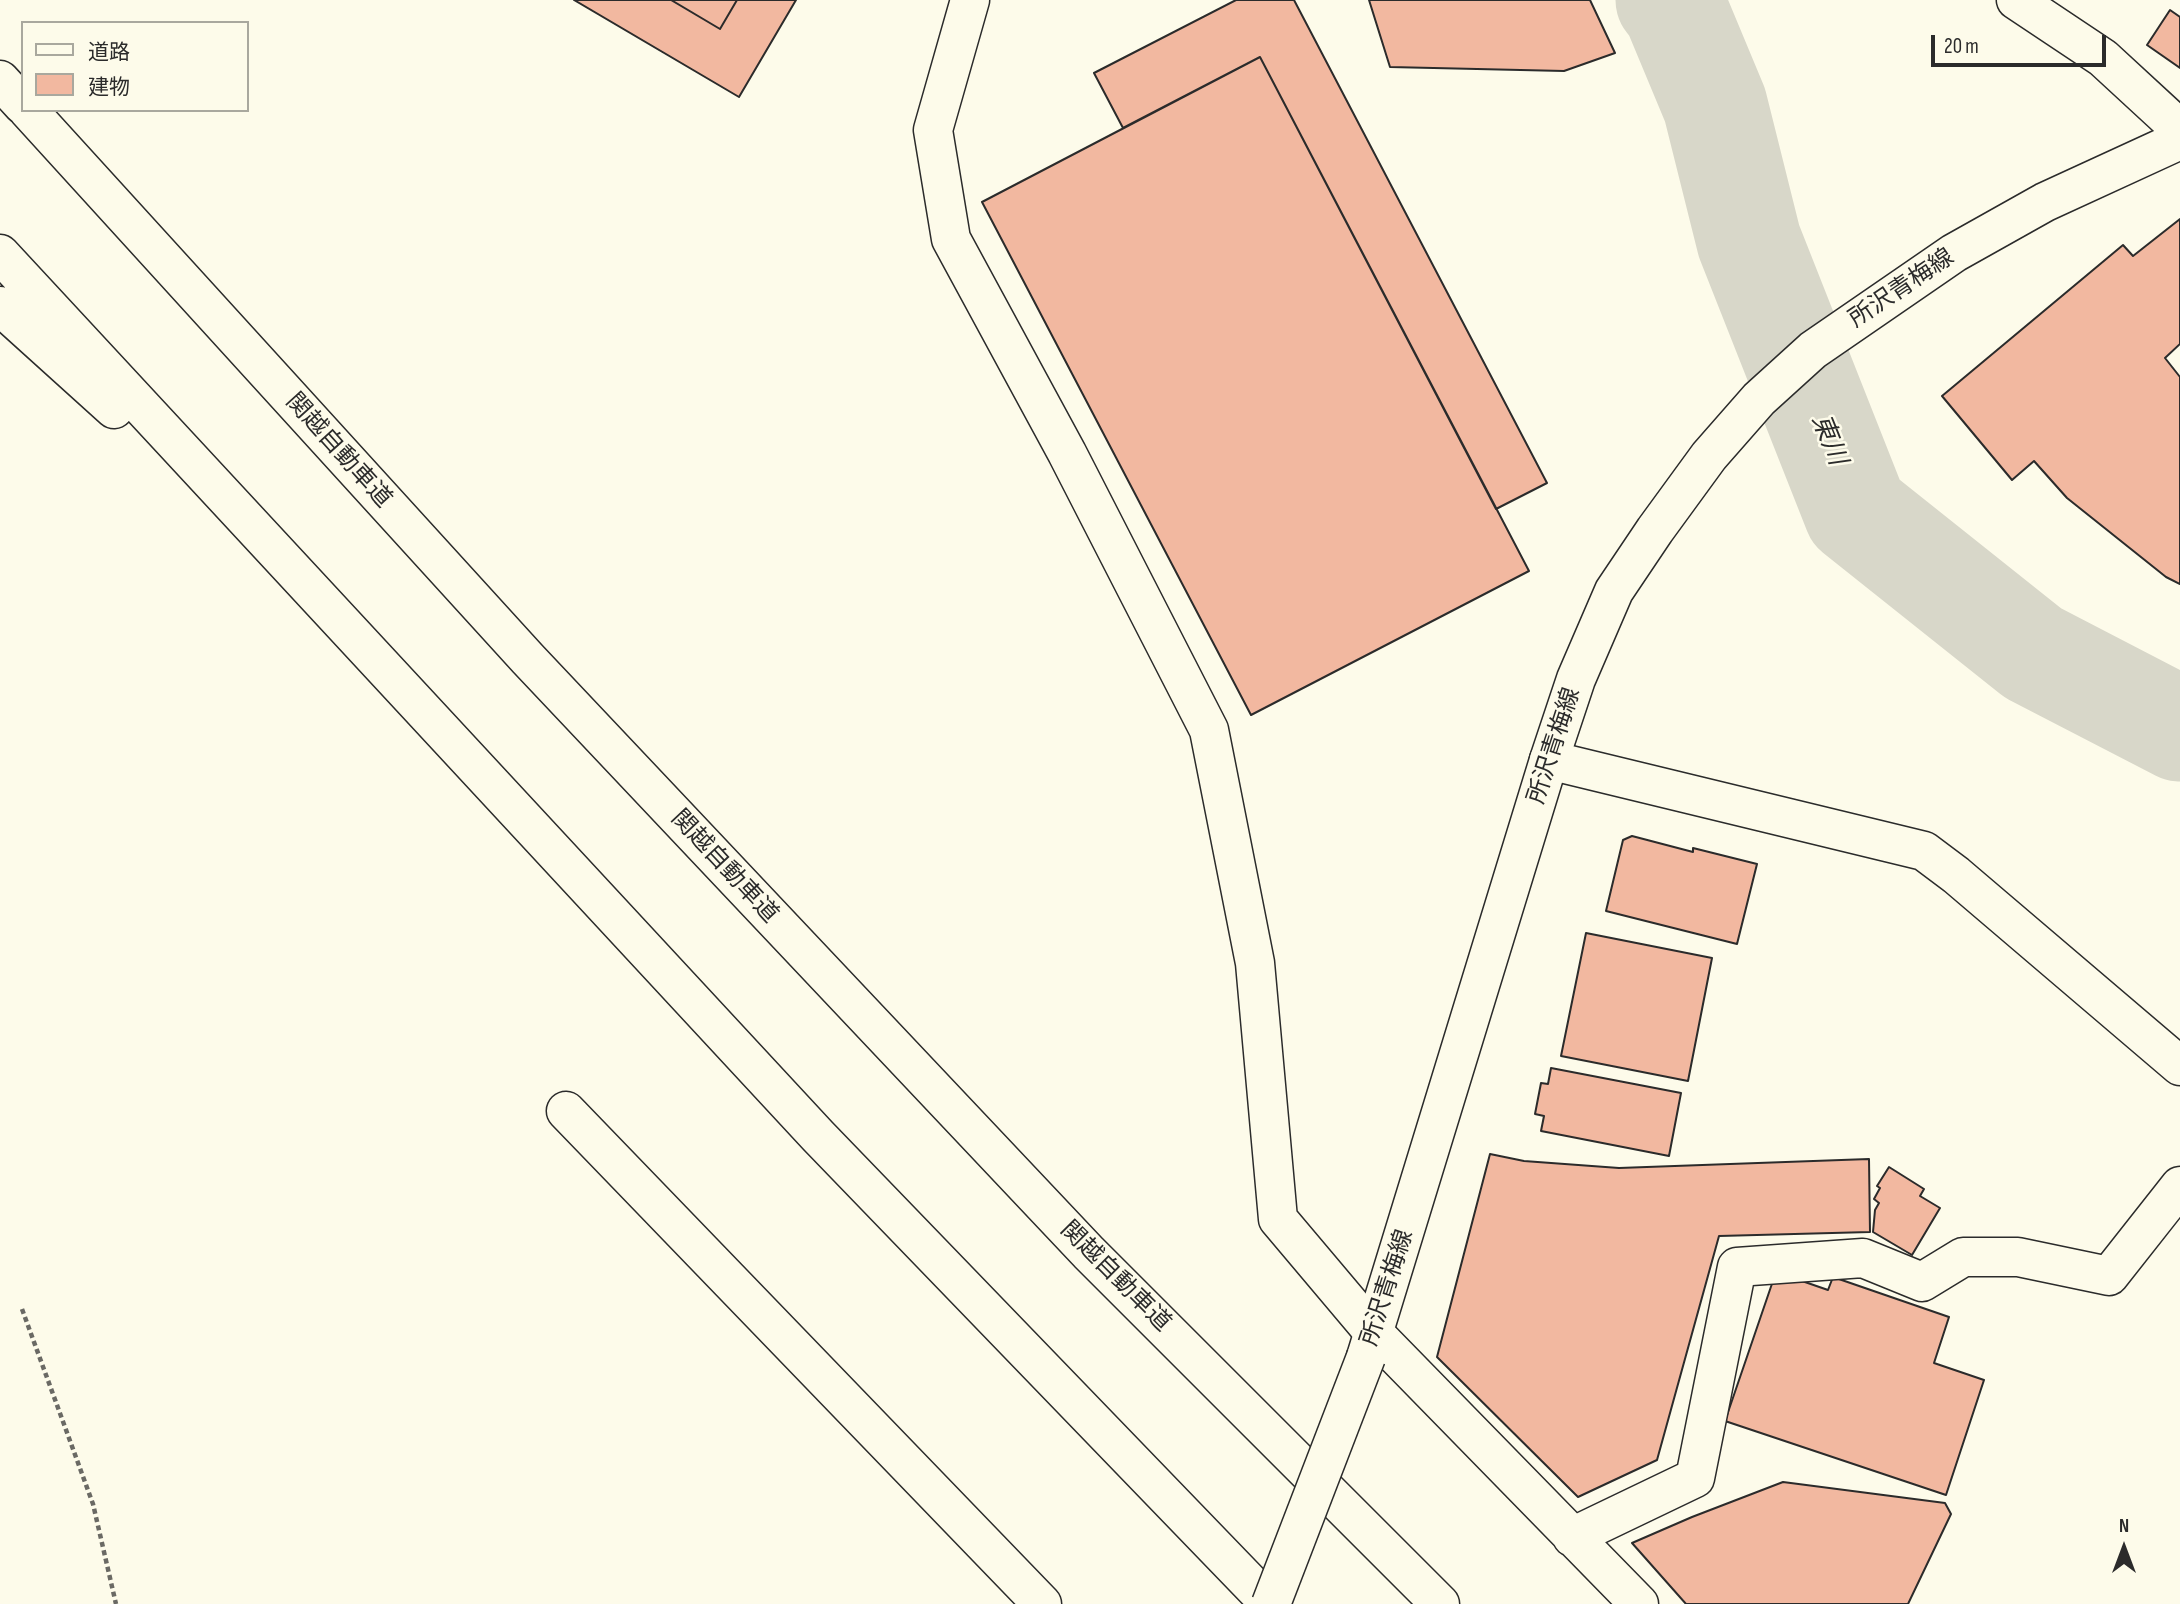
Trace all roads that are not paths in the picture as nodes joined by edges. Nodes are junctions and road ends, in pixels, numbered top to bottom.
1 (970, 0) edge
2 (2016, 0) edge
3 (0, 80) edge
4 (21, 103) edge
5 (30, 112) edge
6 (2180, 129) edge
7 (2180, 140) edge
8 (0, 254) edge
9 (0, 306) edge
10 (304, 582) junction
11 (1549, 760) junction
12 (2180, 1066) edge
13 (566, 1111) dead end
14 (2180, 1186) edge
15 (1370, 1345) junction
16 (1572, 1537) junction
17 (1042, 1604) edge
18 (1270, 1604) edge
19 (1440, 1604) edge
20 (1639, 1604) edge

1 - 15 main road
2 - 6 main road
3 - 4 main road
5 - 19 main road, 関越自動車道
7 - 11 main road, 所沢青梅線
8 - 10 main road
9 - 10 main road
10 - 18 main road
11 - 12 main road
11 - 15 main road, 所沢青梅線
13 - 17 main road
14 - 16 main road
15 - 16 main road
15 - 18 main road, 所沢青梅線, bridge
16 - 20 main road

